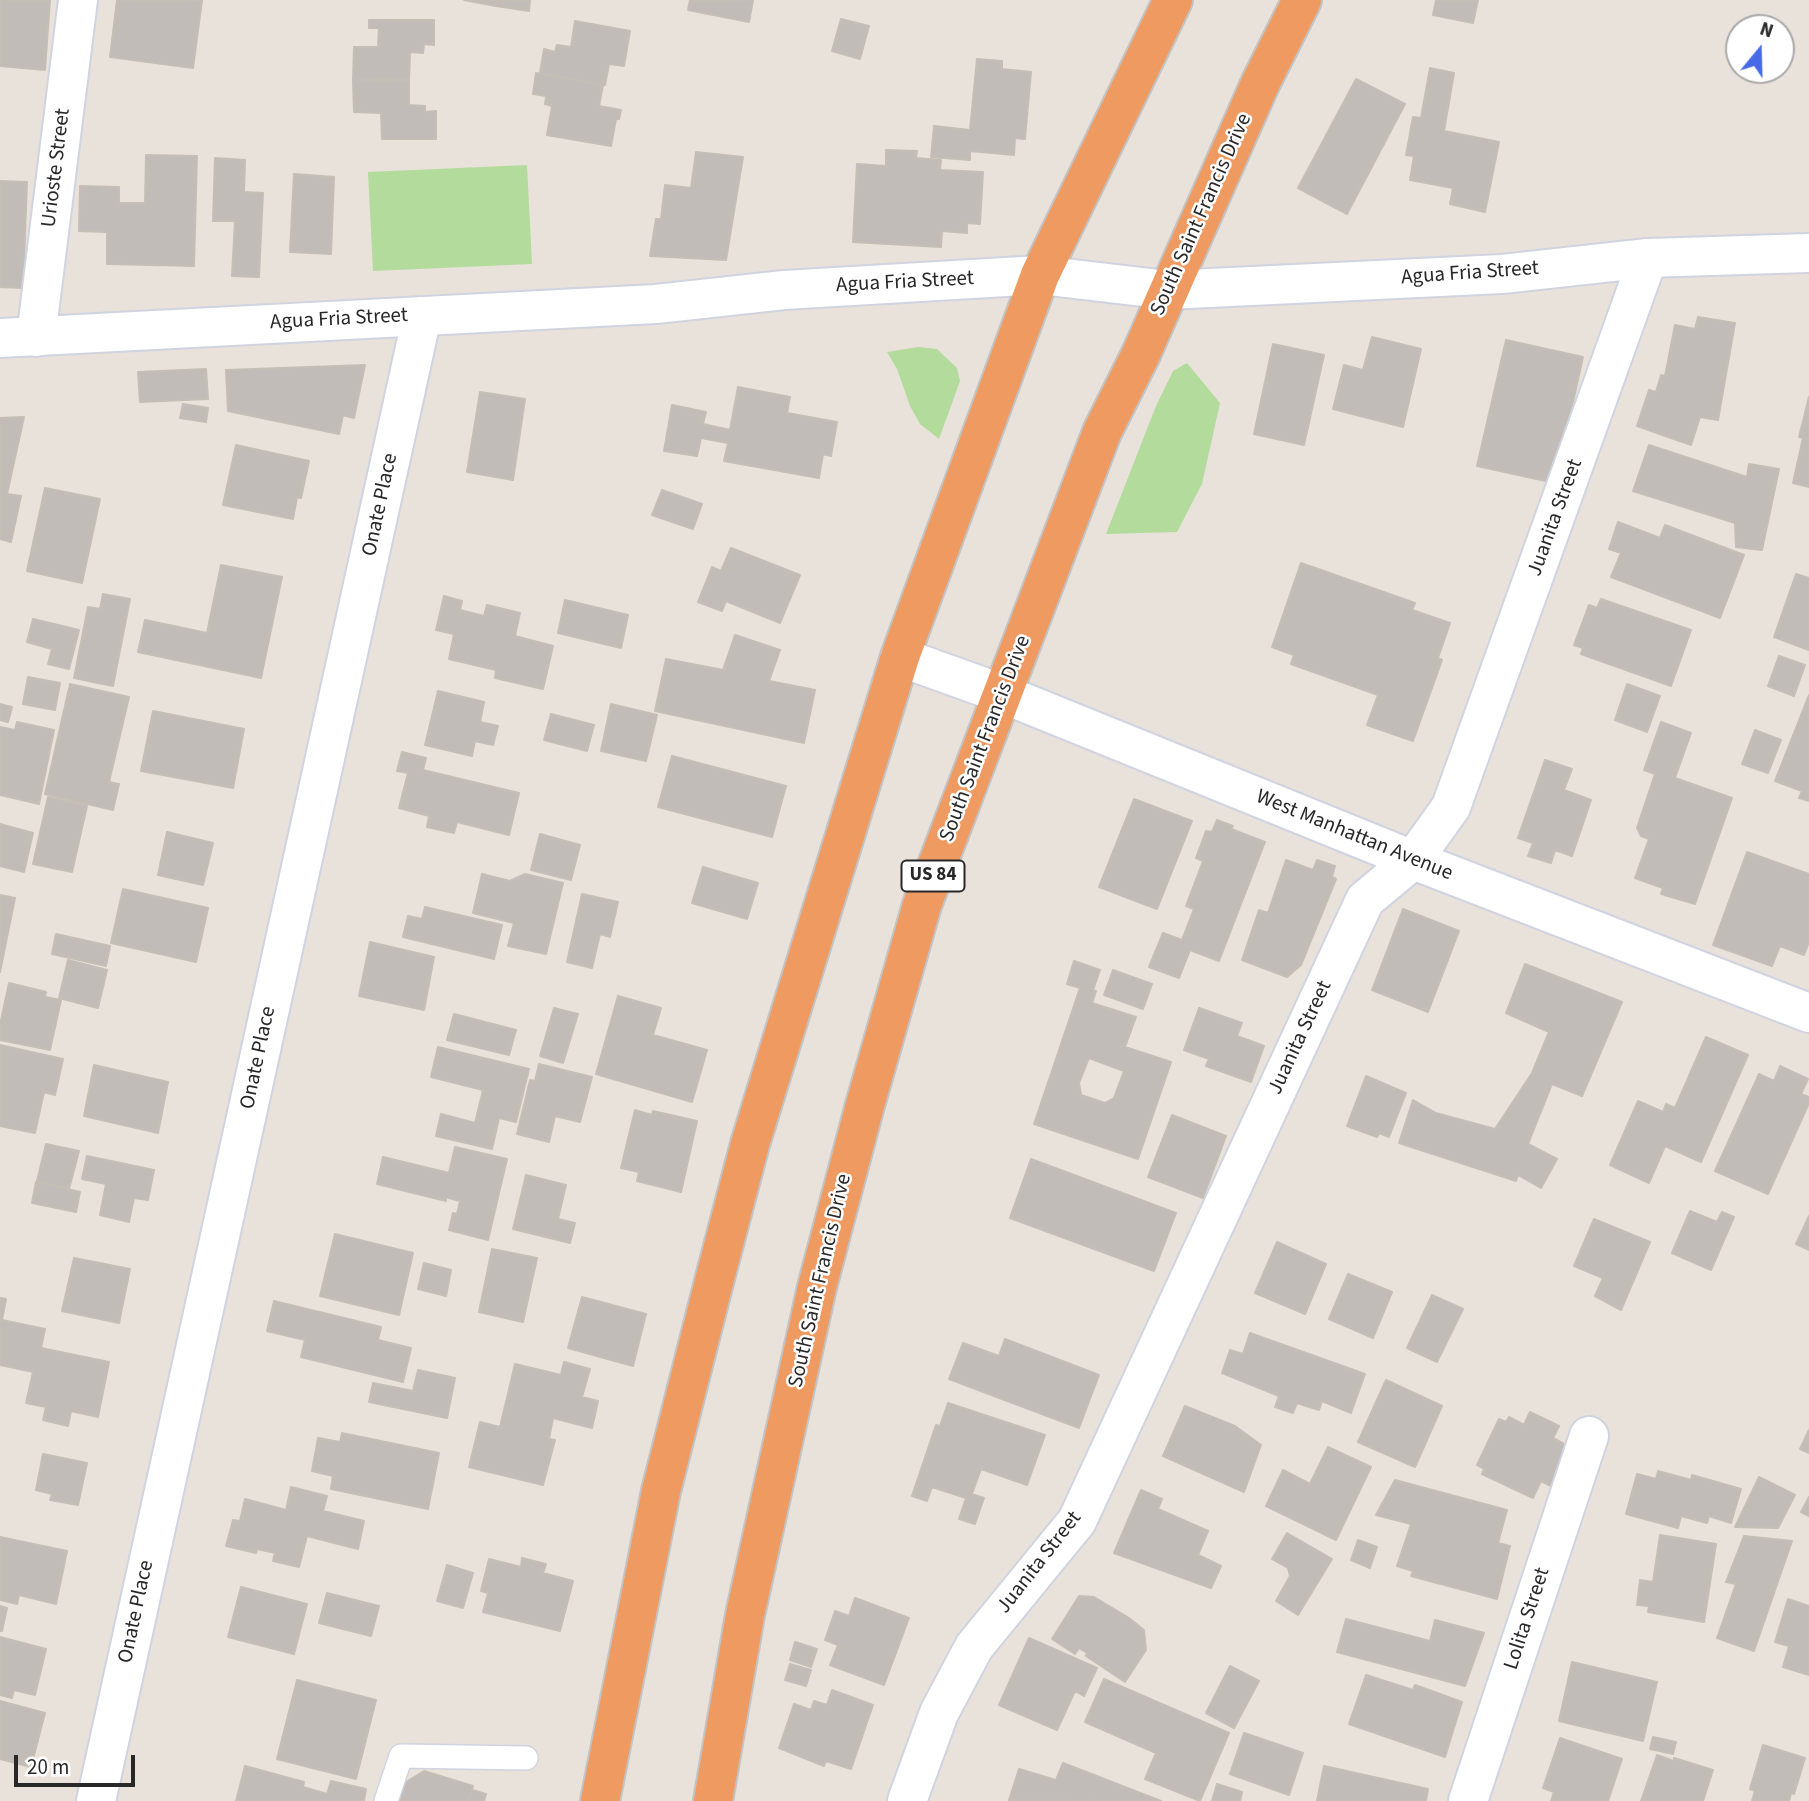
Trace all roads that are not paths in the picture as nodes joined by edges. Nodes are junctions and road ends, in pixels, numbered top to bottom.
1 (78, 0) edge
2 (1173, 0) edge
3 (1302, 0) edge
4 (1809, 253) edge
5 (1648, 258) junction
6 (1040, 275) junction
7 (1168, 290) junction
8 (422, 316) junction
9 (18, 338) edge
10 (900, 657) junction
11 (1003, 694) junction
12 (1413, 860) junction
13 (1809, 1013) edge
14 (1588, 1436) dead end
15 (526, 1758) dead end
16 (96, 1801) edge
17 (386, 1801) edge
18 (600, 1801) edge
19 (713, 1801) edge
20 (907, 1801) edge
21 (1468, 1801) edge

1 - 9 street, Urioste Street
2 - 6 highway
3 - 7 highway, South Saint Francis Drive / US 84
4 - 5 street, Agua Fria Street
5 - 7 street, Agua Fria Street
5 - 12 street, Juanita Street
6 - 7 street, Agua Fria Street
6 - 8 street, Agua Fria Street
6 - 10 highway
7 - 11 highway, South Saint Francis Drive / US 84
8 - 9 street, Agua Fria Street
8 - 16 street, Onate Place
10 - 11 street, West Manhattan Avenue
10 - 18 highway
11 - 12 street, West Manhattan Avenue
11 - 19 highway, South Saint Francis Drive / US 84
12 - 13 street, West Manhattan Avenue
12 - 20 street, Juanita Street
14 - 21 street, Lolita Street
15 - 17 lane

